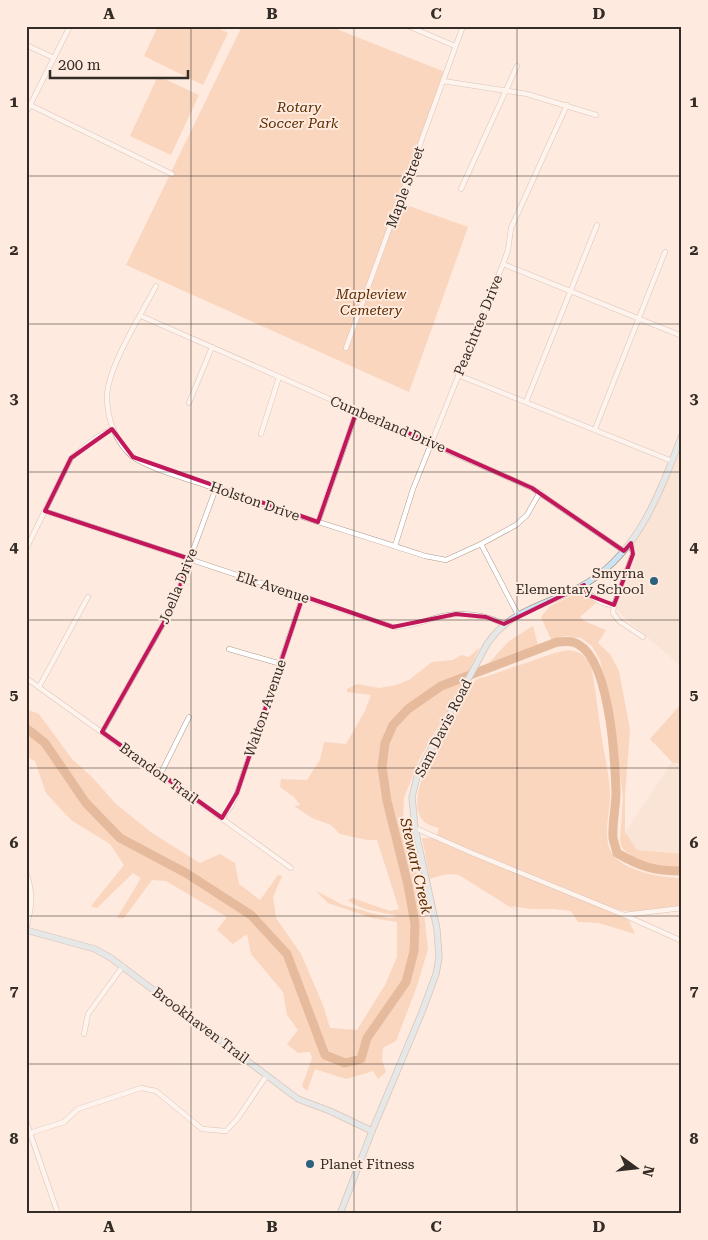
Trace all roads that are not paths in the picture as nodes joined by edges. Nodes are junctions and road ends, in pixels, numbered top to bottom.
1 (70, 26) edge
2 (408, 26) edge
3 (462, 26) edge
4 (26, 45) edge
5 (455, 46) junction
6 (54, 58) junction
7 (516, 66) dead end
8 (443, 81) junction
9 (506, 90) junction
10 (30, 105) junction
11 (567, 106) junction
12 (26, 113) edge
13 (596, 115) dead end
14 (172, 174) dead end
15 (461, 189) dead end
16 (597, 225) dead end
17 (665, 252) dead end
18 (503, 264) junction
19 (156, 286) dead end
20 (570, 291) junction
21 (141, 316) junction
22 (639, 318) junction
23 (682, 336) edge
24 (212, 348) junction
25 (346, 348) dead end
26 (458, 374) junction
27 (280, 377) junction
28 (526, 402) junction
29 (189, 403) dead end
30 (357, 410) junction
31 (112, 429) junction
32 (595, 430) junction
33 (261, 434) dead end
34 (682, 435) edge
35 (431, 442) junction
36 (672, 461) junction
37 (216, 488) junction
38 (540, 492) junction
39 (45, 510) junction
40 (318, 522) junction
41 (631, 543) junction
42 (481, 544) junction
43 (395, 546) junction
44 (26, 549) edge
45 (624, 551) junction
46 (190, 559) junction
47 (583, 586) junction
48 (303, 596) junction
49 (88, 597) dead end
50 (614, 605) junction
51 (518, 615) junction
52 (504, 624) junction
53 (643, 637) dead end
54 (229, 649) dead end
55 (280, 664) junction
56 (26, 678) edge
57 (39, 687) junction
58 (189, 717) dead end
59 (102, 732) junction
60 (160, 775) junction
61 (222, 818) junction
62 (415, 828) junction
63 (291, 868) dead end
64 (26, 872) edge
65 (682, 908) edge
66 (624, 915) junction
67 (26, 929) edge
68 (681, 940) edge
69 (123, 966) junction
70 (84, 1034) dead end
71 (267, 1075) junction
72 (26, 1121) edge
73 (372, 1131) junction
74 (30, 1133) junction
75 (58, 1214) edge
76 (340, 1214) edge

1 - 6 street
2 - 5 street
3 - 5 street, Maple Street
4 - 6 street
5 - 8 street, Maple Street
6 - 10 street
7 - 9 street
8 - 9 street
8 - 25 street, Maple Street
9 - 11 street
9 - 15 street
10 - 12 street
10 - 14 street
11 - 13 street
11 - 18 street, Peachtree Drive
16 - 20 street
17 - 22 street
18 - 20 street
18 - 26 street, Peachtree Drive
19 - 21 street, Holston Drive
20 - 22 street
20 - 28 street
21 - 24 street, Cumberland Drive
21 - 31 street, Holston Drive
22 - 23 street
22 - 32 street
24 - 27 street, Cumberland Drive
24 - 29 street
26 - 28 street
26 - 35 street, Peachtree Drive
27 - 30 street, Cumberland Drive
27 - 33 street
28 - 32 street
30 - 35 street, Cumberland Drive
30 - 40 street
31 - 37 street, Holston Drive
31 - 39 street
32 - 36 street
34 - 36 street, Sam Davis Road
35 - 38 street, Cumberland Drive
35 - 43 street, Peachtree Drive
36 - 41 street, Sam Davis Road
37 - 40 street, Holston Drive
37 - 46 street, Joella Drive
38 - 42 street, Holston Drive
38 - 45 street, Cumberland Drive
39 - 44 street
39 - 46 street, Elk Avenue
40 - 43 street, Holston Drive
41 - 45 street, Sam Davis Road
41 - 50 street
42 - 43 street, Holston Drive
42 - 51 street
45 - 47 street, Sam Davis Road
46 - 48 street, Elk Avenue
46 - 59 street, Joella Drive
47 - 50 street
47 - 51 street, Sam Davis Road
48 - 52 street, Elk Avenue
48 - 55 street, Walton Avenue
49 - 57 street
50 - 53 street
51 - 52 street, Sam Davis Road
52 - 62 street, Sam Davis Road
54 - 55 street
55 - 61 street, Walton Avenue
56 - 57 street, Brandon Trail
57 - 59 street, Brandon Trail
58 - 60 street
59 - 60 street, Brandon Trail
60 - 61 street, Brandon Trail
61 - 63 street, Brandon Trail
62 - 66 street
62 - 73 street, Sam Davis Road
64 - 67 street
65 - 66 street
66 - 68 street
67 - 69 street, Brookhaven Trail
69 - 70 street
69 - 71 street, Brookhaven Trail
71 - 73 street, Brookhaven Trail
71 - 74 street
72 - 74 street
73 - 76 street, Sam Davis Road
74 - 75 street

